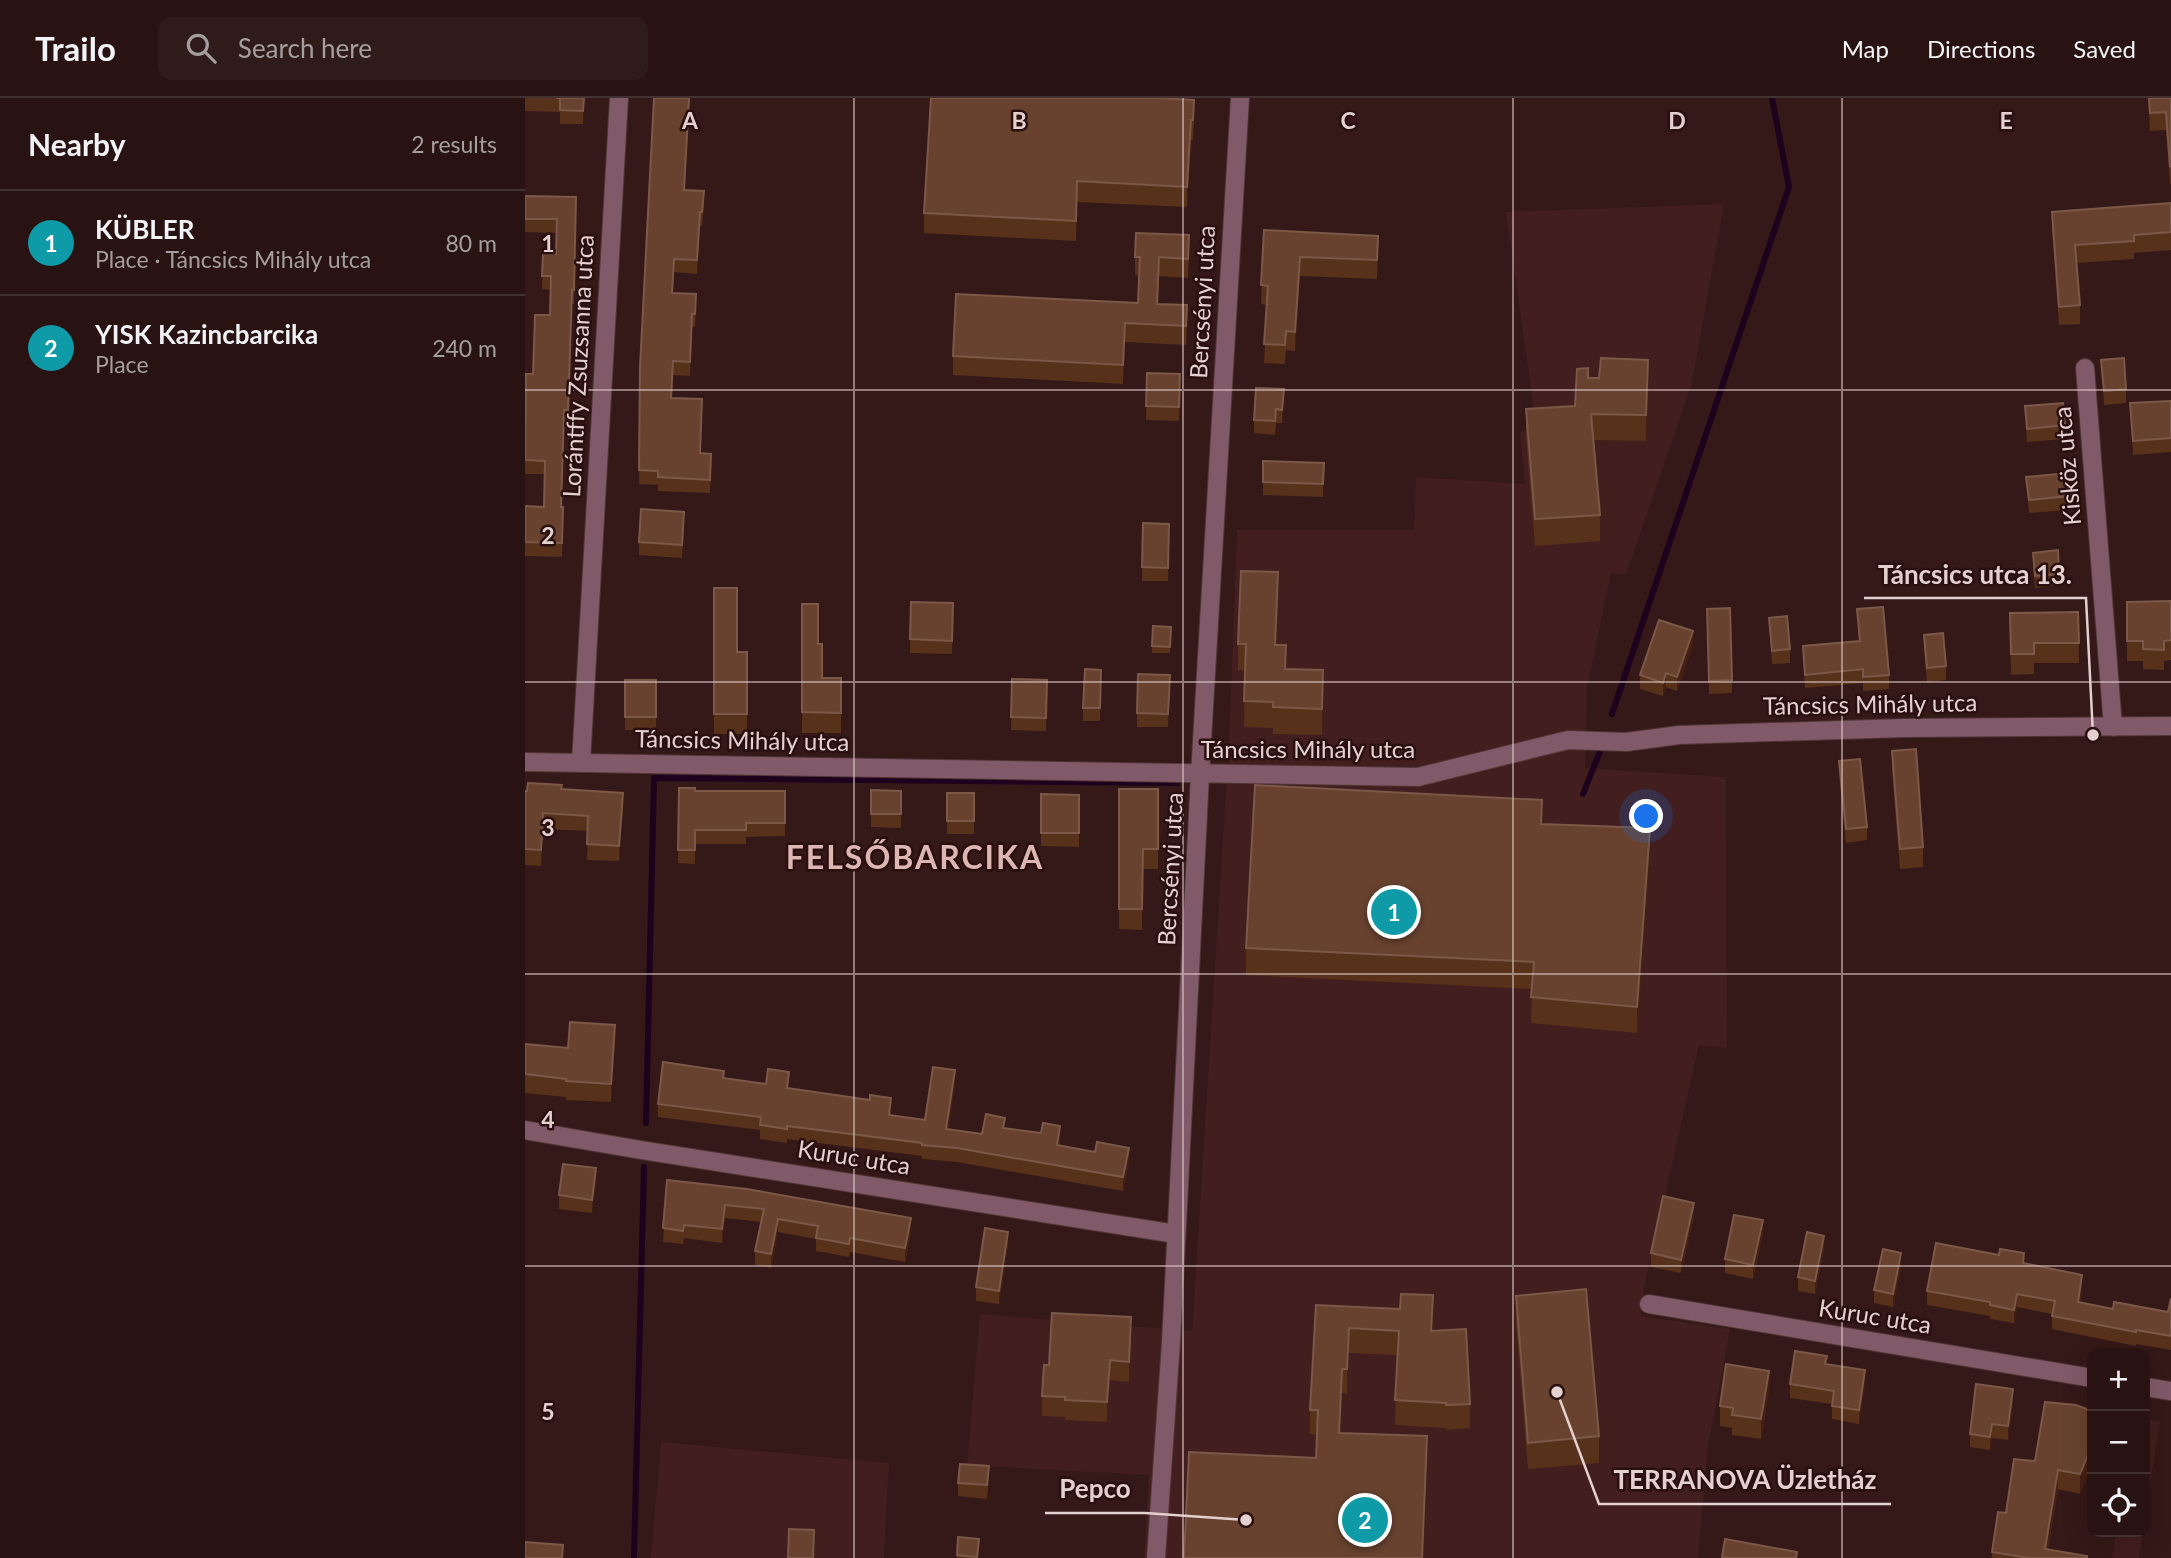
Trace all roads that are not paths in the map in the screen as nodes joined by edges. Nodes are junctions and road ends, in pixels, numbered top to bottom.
1 (619, 98) edge
2 (1240, 98) edge
3 (2085, 368) dead end
4 (2171, 726) edge
5 (2113, 727) junction
6 (525, 762) edge
7 (581, 763) junction
8 (1200, 775) junction
9 (525, 1130) edge
10 (1176, 1234) junction
11 (1649, 1304) dead end
12 (2087, 1377) edge
13 (2150, 1388) edge
14 (2171, 1391) edge
15 (1156, 1558) edge

1 - 7 street, Lorántffy Zsuzsanna utca
2 - 8 street, Bercsényi utca
3 - 5 street, Kisköz utca
4 - 5 street, Táncsics Mihály utca
5 - 8 street, Táncsics Mihály utca
6 - 7 street, Táncsics Mihály utca
7 - 8 street, Táncsics Mihály utca
8 - 10 street, Bercsényi utca
9 - 10 street, Kuruc utca
10 - 15 street, Bercsényi utca
11 - 12 street, Kuruc utca
13 - 14 street

